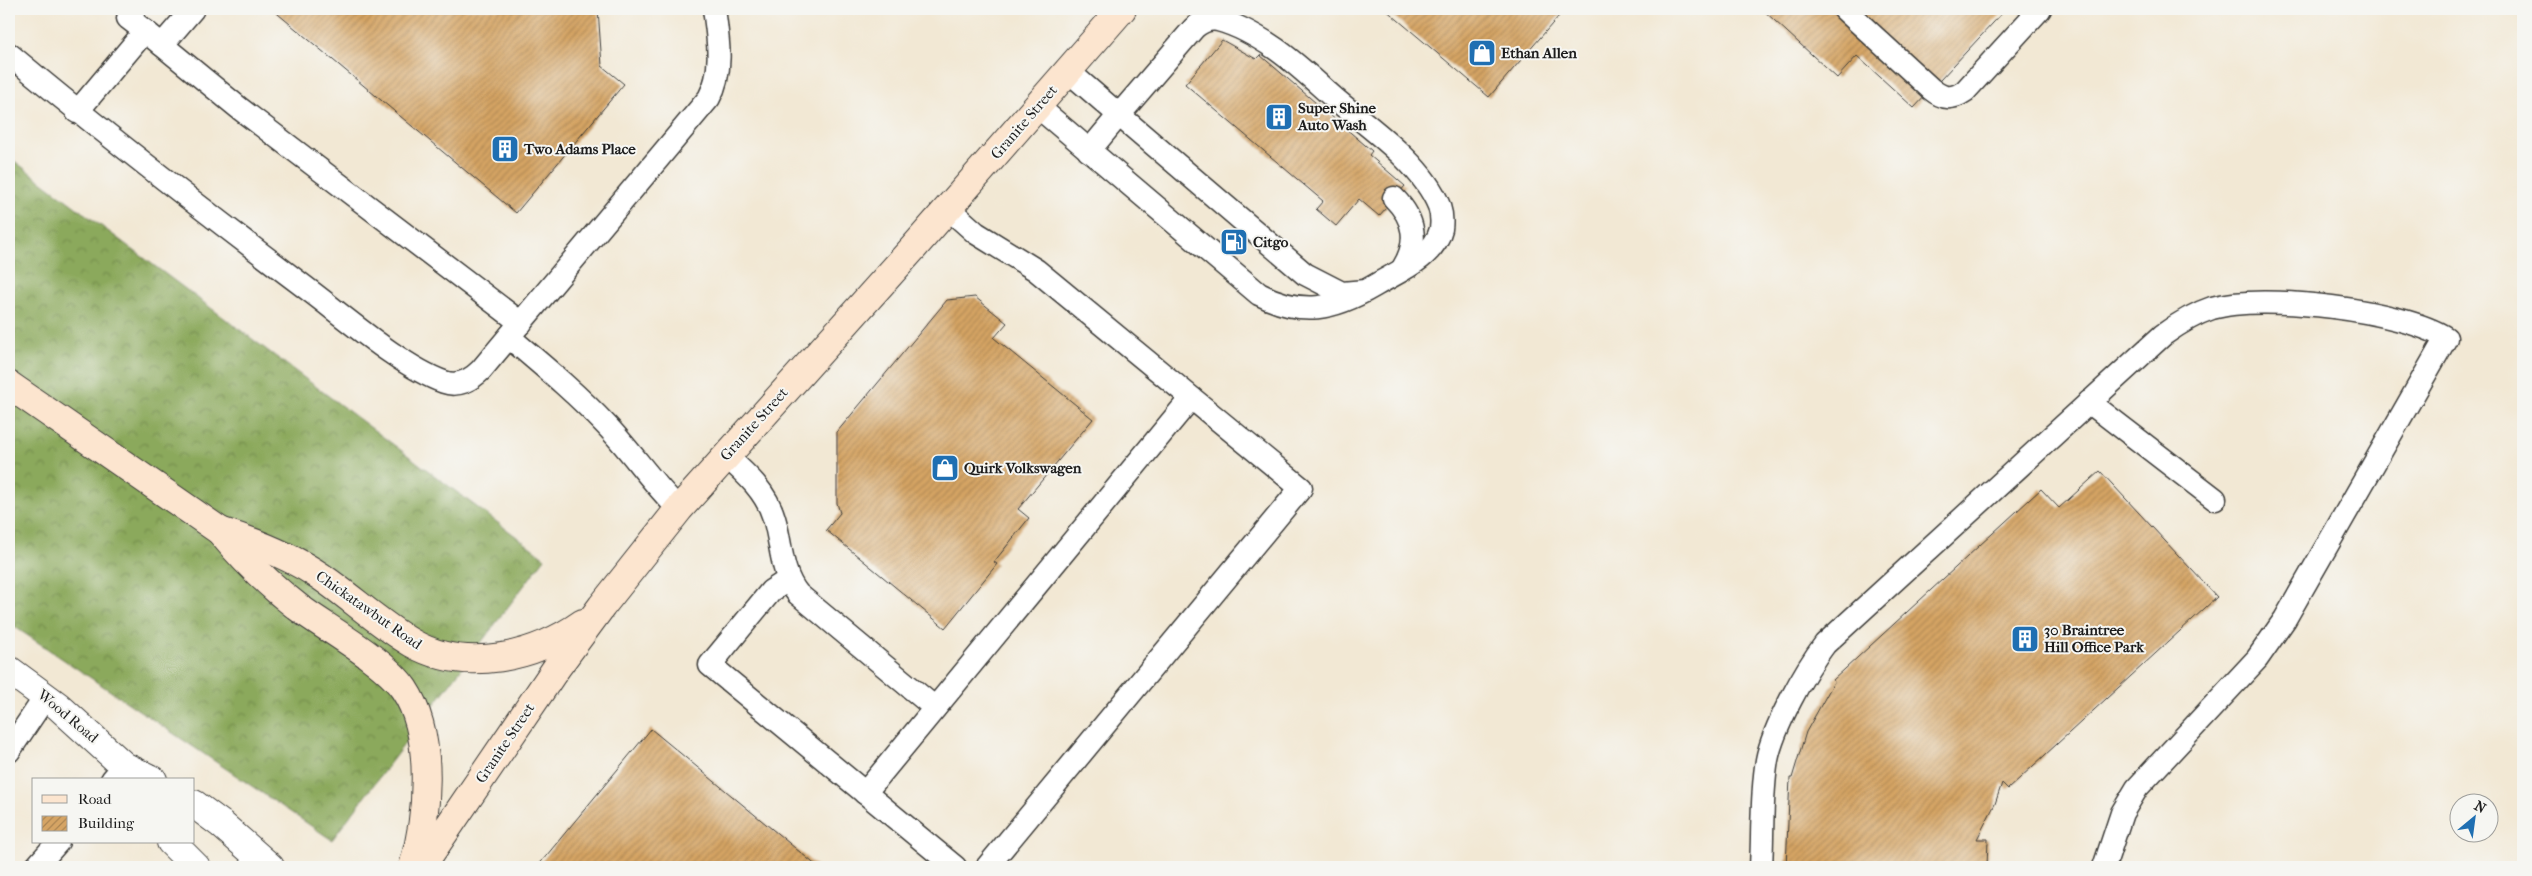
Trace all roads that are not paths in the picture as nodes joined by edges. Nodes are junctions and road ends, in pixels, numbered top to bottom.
1 (135, 9) edge
2 (193, 9) edge
3 (714, 9) edge
4 (1122, 9) edge
5 (1844, 9) edge
6 (2040, 9) edge
7 (153, 38) junction
8 (9, 54) edge
9 (1068, 71) junction
10 (1037, 106) junction
11 (77, 112) junction
12 (1119, 115) junction
13 (1089, 151) junction
14 (1394, 198) dead end
15 (948, 208) junction
16 (1403, 268) junction
17 (1365, 291) junction
18 (515, 330) junction
19 (9, 384) edge
20 (1191, 398) junction
21 (2089, 402) junction
22 (725, 455) junction
23 (2215, 500) dead end
24 (679, 509) junction
25 (220, 530) junction
26 (788, 580) junction
27 (602, 606) junction
28 (9, 670) edge
29 (46, 696) junction
30 (935, 708) junction
31 (9, 750) edge
32 (122, 775) edge
33 (141, 778) edge
34 (865, 793) junction
35 (195, 805) edge
36 (56, 844) edge
37 (173, 844) edge
38 (36, 867) edge
39 (196, 867) edge
40 (270, 867) edge
41 (413, 867) edge
42 (421, 867) edge
43 (955, 867) edge
44 (988, 867) edge
45 (1761, 867) edge
46 (2104, 867) edge

1 - 7 lane
2 - 7 lane
3 - 18 lane
4 - 9 main road, Granite Street
5 - 6 lane
7 - 11 lane
7 - 18 lane
8 - 11 lane
9 - 10 main road, Granite Street
9 - 12 lane
10 - 13 lane
10 - 15 main road, Granite Street
11 - 18 lane
12 - 13 lane
12 - 16 lane
12 - 17 lane
13 - 17 lane
14 - 16 lane
15 - 20 lane
15 - 22 main road, Granite Street
16 - 17 lane
18 - 24 lane
19 - 25 main road, Chickatawbut Road
20 - 30 lane
20 - 44 lane
21 - 23 lane
21 - 45 lane
21 - 46 lane
22 - 24 main road, Granite Street
22 - 26 lane
24 - 27 main road, Granite Street
25 - 27 main road, Chickatawbut Road
25 - 41 main road, Chickatawbut Road
26 - 30 lane
26 - 34 lane
27 - 42 main road, Granite Street
28 - 29 street, Wood Road
29 - 31 lane
29 - 32 street, Wood Road
30 - 34 lane
32 - 33 street, Wood Road
34 - 43 lane
35 - 40 street
36 - 38 lane
37 - 39 street

